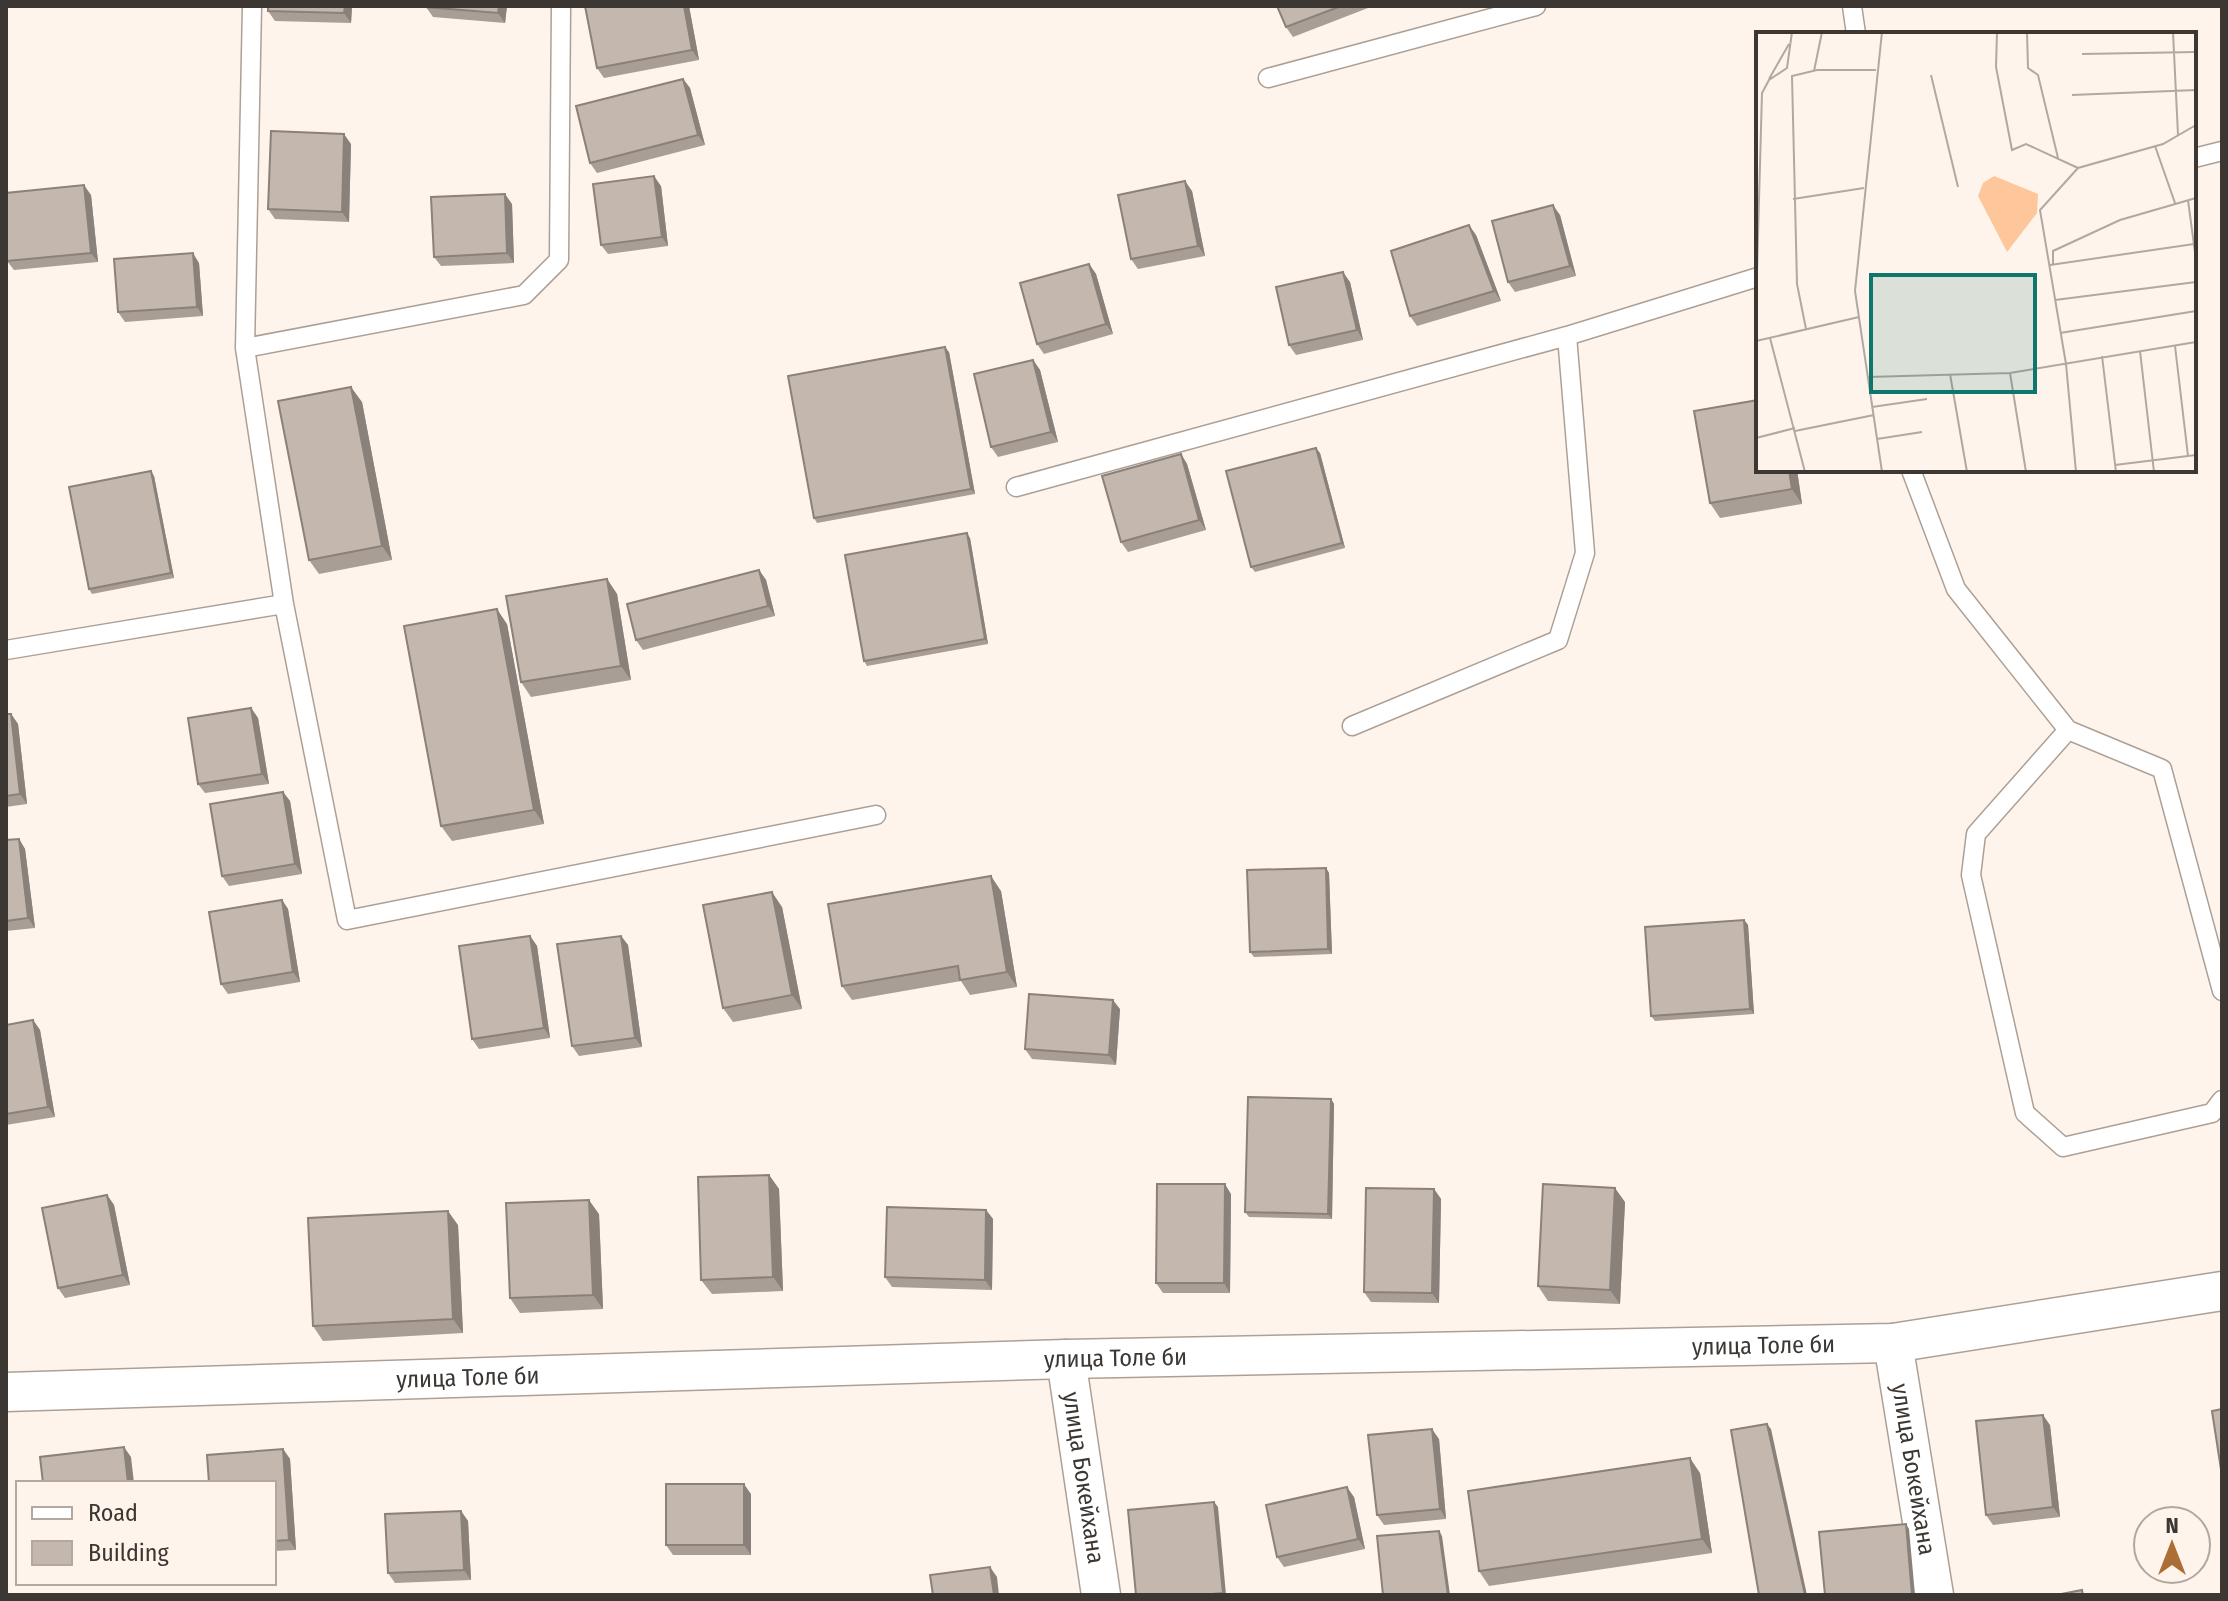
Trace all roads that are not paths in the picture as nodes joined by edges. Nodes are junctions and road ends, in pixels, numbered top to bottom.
1 (252, 6) edge
2 (561, 6) edge
3 (1536, 6) edge
4 (1852, 6) edge
5 (1856, 32) edge
6 (1268, 78) dead end
7 (2222, 151) edge
8 (2196, 158) edge
9 (1756, 278) edge
10 (1567, 336) junction
11 (245, 348) junction
12 (1912, 472) edge
13 (1016, 487) dead end
14 (284, 604) junction
15 (6, 650) edge
16 (1352, 726) dead end
17 (2068, 730) junction
18 (876, 815) dead end
19 (2222, 991) edge
20 (2222, 1100) edge
21 (2222, 1291) edge
22 (1893, 1343) junction
23 (1066, 1359) junction
24 (6, 1392) edge
25 (1101, 1595) edge
26 (1934, 1595) edge

1 - 11 lane
2 - 11 lane
3 - 6 lane
4 - 5 lane
7 - 8 lane
9 - 10 lane
10 - 13 lane
10 - 16 lane
11 - 14 lane
12 - 17 lane
14 - 15 lane
14 - 18 lane
17 - 19 lane
17 - 20 lane
21 - 22 street, улица Толе би
22 - 23 street, улица Толе би
22 - 26 street, улица Бокейхана
23 - 24 street, улица Толе би
23 - 25 street, улица Бокейхана

